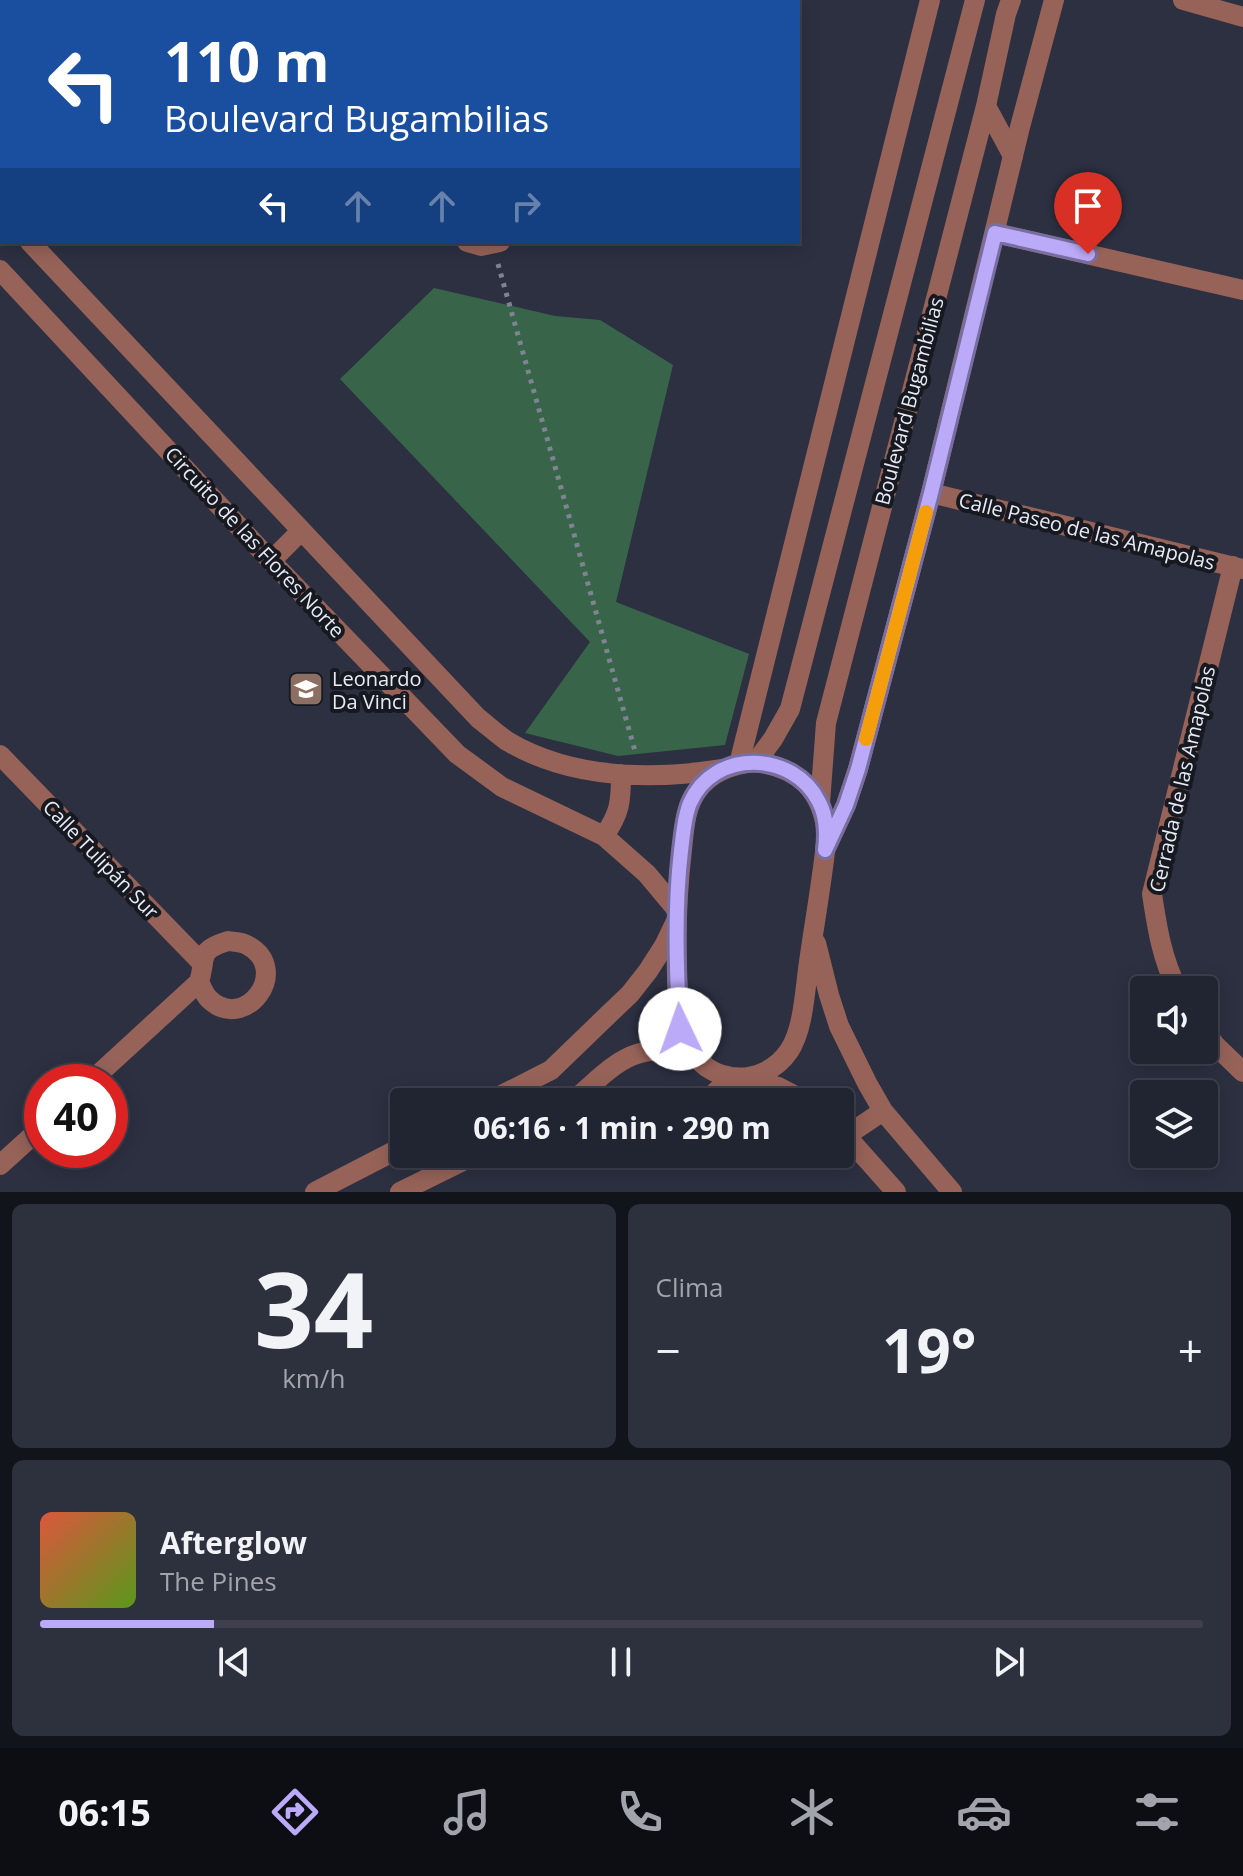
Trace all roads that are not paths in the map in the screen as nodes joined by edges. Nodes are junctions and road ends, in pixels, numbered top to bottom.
1 (930, 0) edge
2 (975, 0) edge
3 (1011, 0) edge
4 (1054, 0) edge
5 (1183, 0) edge
6 (1243, 17) edge
7 (986, 106) junction
8 (1013, 156) junction
9 (995, 233) junction
10 (32, 244) edge
11 (0, 270) edge
12 (1243, 290) edge
13 (931, 493) junction
14 (301, 531) junction
15 (271, 561) junction
16 (1238, 568) edge
17 (0, 755) edge
18 (739, 765) junction
19 (632, 775) junction
20 (820, 803) junction
21 (604, 836) junction
22 (825, 850) junction
23 (677, 916) junction
24 (814, 931) junction
25 (1170, 976) edge
26 (1218, 1048) edge
27 (692, 1054) junction
28 (108, 1064) edge
29 (1243, 1072) edge
30 (733, 1077) junction
31 (516, 1088) edge
32 (589, 1088) edge
33 (718, 1088) edge
34 (780, 1088) edge
35 (883, 1111) junction
36 (854, 1126) edge
37 (24, 1143) edge
38 (854, 1144) edge
39 (390, 1153) edge
40 (0, 1165) edge
41 (449, 1168) edge
42 (315, 1192) edge
43 (400, 1192) edge
44 (896, 1192) edge
45 (952, 1192) edge

1 - 18 street
2 - 18 street, Boulevard Bugambilias
3 - 7 street, Boulevard Bugambilias
4 - 8 street, Boulevard Bugambilias
5 - 6 street
7 - 8 street
7 - 20 street, Boulevard Bugambilias
8 - 9 street, Boulevard Bugambilias
9 - 12 street
9 - 13 street, Boulevard Bugambilias
10 - 14 street, Circuito de las Flores Norte
11 - 15 street, Circuito de las Flores Norte
13 - 16 street, Calle Paseo de las Amapolas
13 - 22 street, Boulevard Bugambilias
14 - 15 street
14 - 19 street, Circuito de las Flores Norte
15 - 21 street, Circuito de las Flores Norte
16 - 25 street, Cerrada de las Amapolas
17 - 28 street, Calle Tulipán Sur
18 - 19 street, Circuito de las Flores Norte
18 - 20 street
18 - 23 street, Boulevard Bugambilias
19 - 21 street
20 - 22 street, Boulevard Bugambilias
21 - 23 street, Circuito de las Flores Norte
22 - 24 street
23 - 27 street, Boulevard Bugambilias
23 - 31 street
24 - 30 street
24 - 35 street
26 - 29 street
27 - 30 street
27 - 32 street
30 - 33 lane
30 - 34 street
35 - 36 street
35 - 45 street
37 - 40 street
38 - 44 street
39 - 42 street
41 - 43 street

